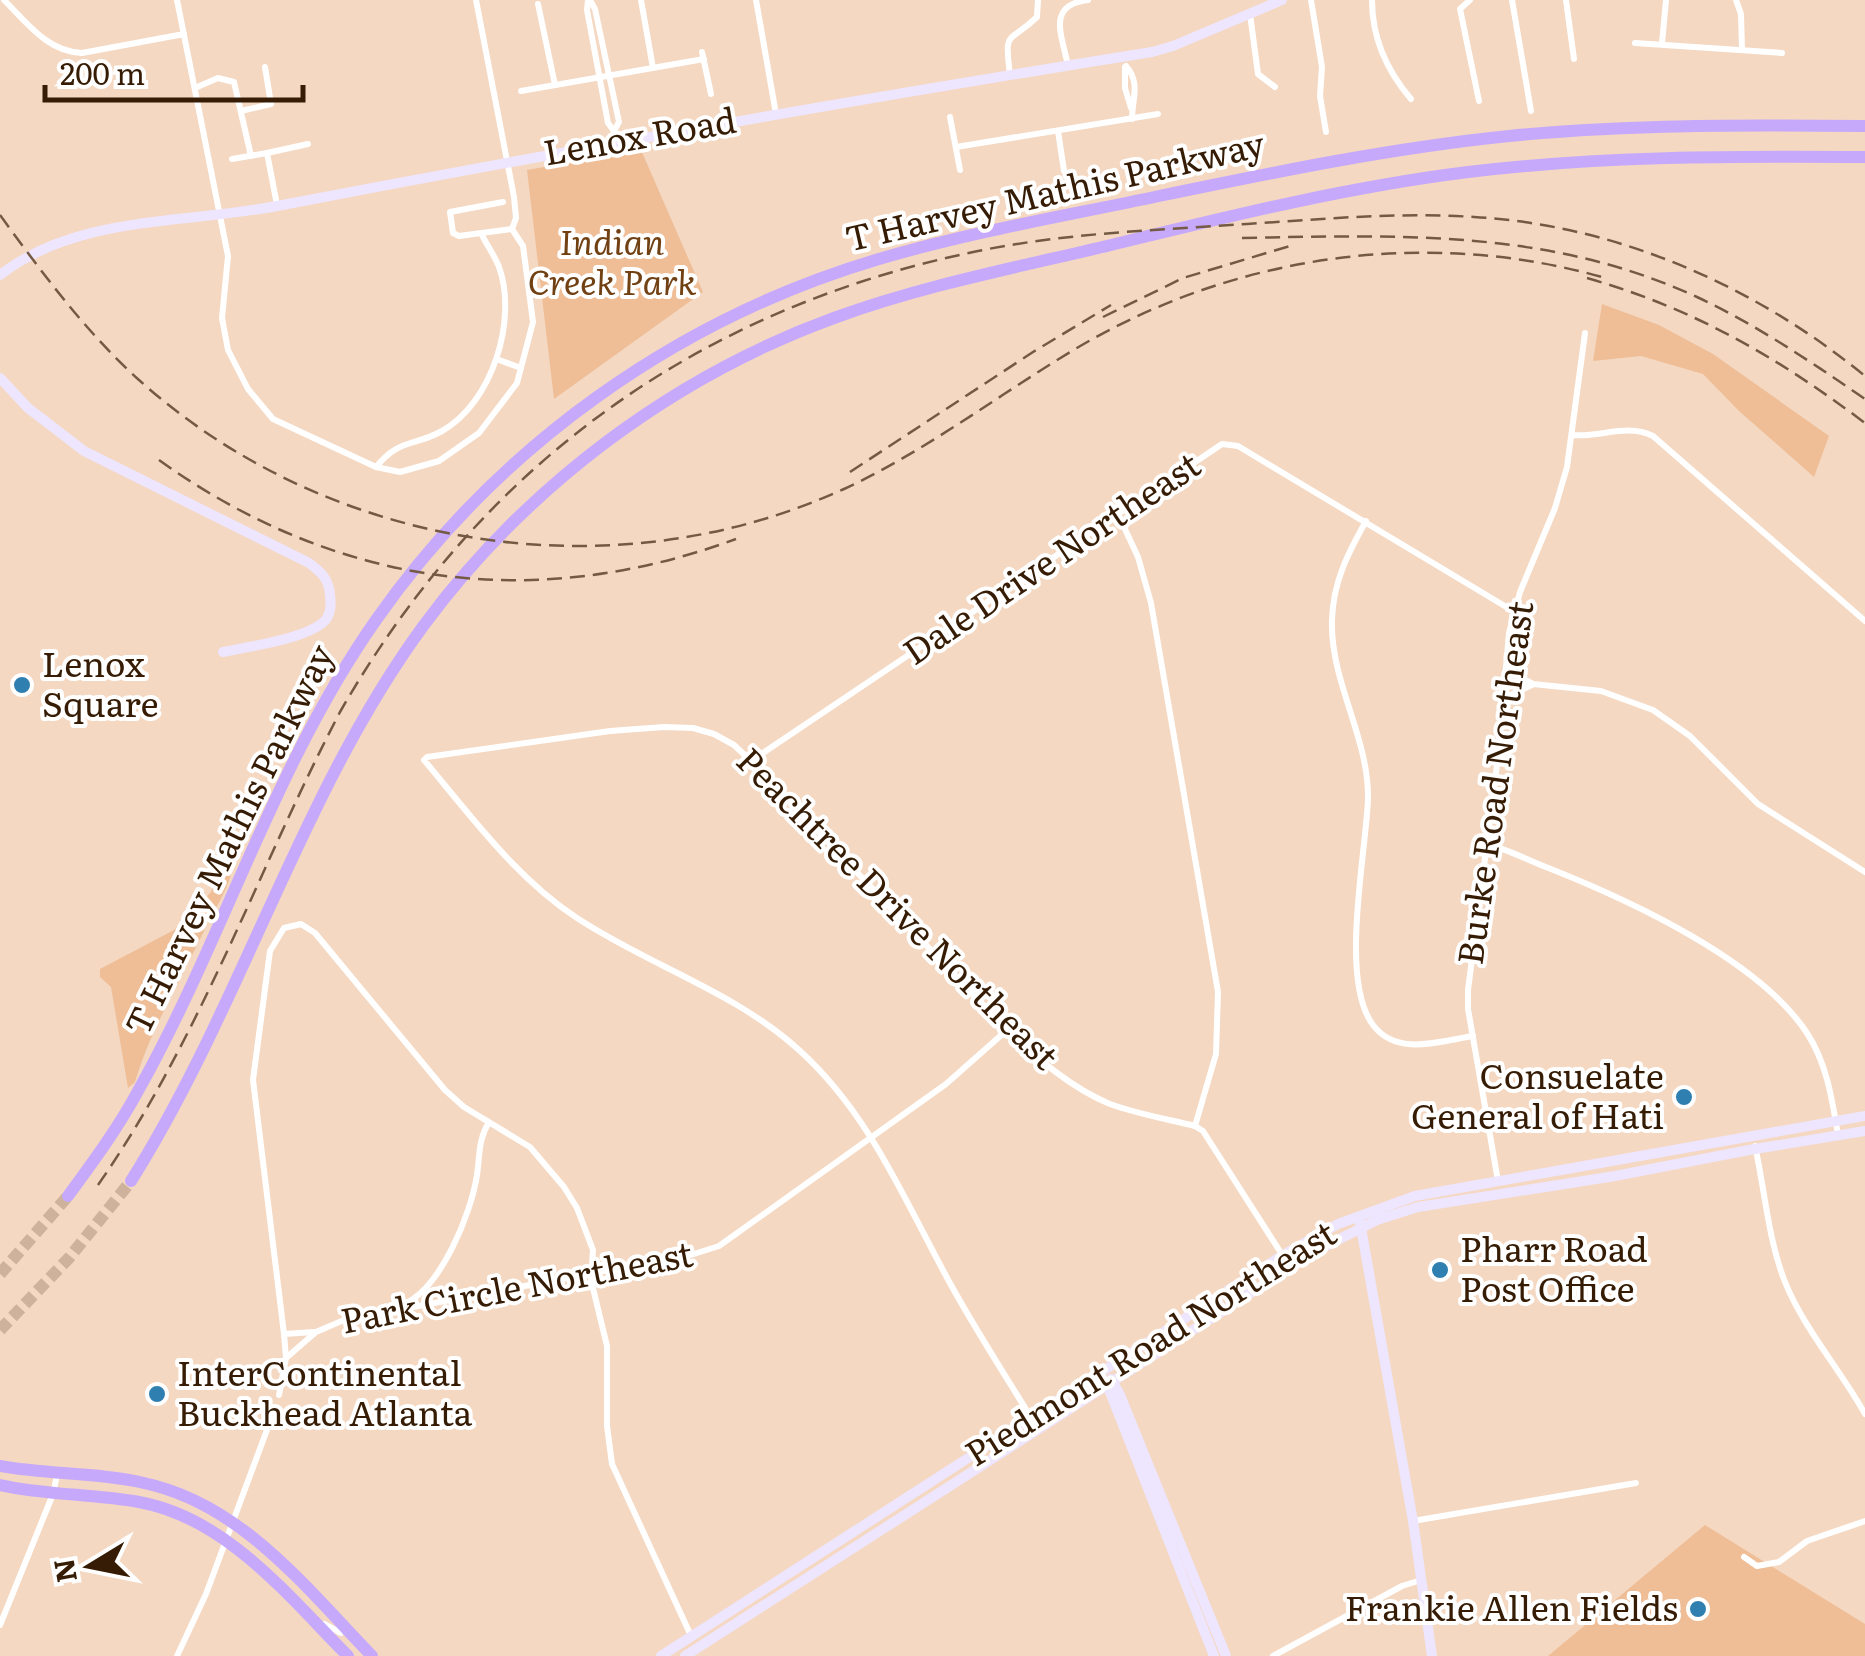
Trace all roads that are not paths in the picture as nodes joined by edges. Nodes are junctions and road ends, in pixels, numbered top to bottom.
1 (4, 0) edge
2 (177, 0) edge
3 (476, 0) edge
4 (589, 0) edge
5 (641, 0) edge
6 (756, 0) edge
7 (1038, 0) edge
8 (1088, 0) edge
9 (1282, 0) edge
10 (1311, 0) edge
11 (1372, 0) edge
12 (1470, 0) edge
13 (1512, 0) edge
14 (1566, 0) edge
15 (1666, 0) edge
16 (1736, 0) edge
17 (538, 4) dead end
18 (1250, 14) junction
19 (184, 34) junction
20 (1636, 42) dead end
21 (1662, 43) junction
22 (1742, 50) junction
23 (1782, 53) dead end
24 (1574, 59) dead end
25 (1124, 61) junction
26 (1068, 66) junction
27 (265, 68) dead end
28 (654, 68) junction
29 (1010, 75) junction
30 (604, 76) junction
31 (554, 85) junction
32 (1276, 87) dead end
33 (196, 91) junction
34 (521, 91) dead end
35 (710, 94) dead end
36 (1411, 99) dead end
37 (1479, 100) dead end
38 (241, 111) junction
39 (1531, 111) dead end
40 (776, 114) junction
41 (1158, 114) dead end
42 (950, 117) dead end
43 (1132, 119) junction
44 (1864, 126) edge
45 (1058, 131) junction
46 (1326, 132) dead end
47 (615, 136) junction
48 (308, 144) dead end
49 (956, 147) junction
50 (268, 153) junction
51 (251, 156) junction
52 (1865, 156) edge
53 (232, 159) dead end
54 (508, 162) junction
55 (960, 170) dead end
56 (1064, 171) dead end
57 (504, 202) dead end
58 (277, 206) junction
59 (221, 216) junction
60 (512, 228) junction
61 (480, 233) junction
62 (0, 274) edge
63 (1586, 333) dead end
64 (498, 359) junction
65 (521, 368) junction
66 (0, 378) edge
67 (1572, 435) junction
68 (376, 467) junction
69 (1118, 514) junction
70 (1366, 521) junction
71 (1513, 611) junction
72 (1865, 621) edge
73 (223, 652) dead end
74 (1507, 660) junction
75 (1534, 684) junction
76 (1504, 698) junction
77 (752, 762) junction
78 (1487, 844) junction
79 (1865, 872) edge
80 (1007, 1030) junction
81 (1473, 1036) junction
82 (1865, 1116) edge
83 (1836, 1120) junction
84 (489, 1122) junction
85 (1195, 1126) junction
86 (1865, 1131) edge
87 (1752, 1135) junction
88 (1838, 1136) junction
89 (872, 1137) junction
90 (1756, 1148) junction
91 (131, 1180) tunnel mouth
92 (1498, 1181) junction
93 (68, 1196) tunnel mouth
94 (1360, 1222) junction
95 (1283, 1255) junction
96 (1290, 1267) junction
97 (590, 1273) junction
98 (386, 1311) junction
99 (316, 1332) junction
100 (284, 1334) junction
101 (286, 1358) junction
102 (1104, 1371) junction
103 (1109, 1383) junction
104 (279, 1395) dead end
105 (1865, 1414) edge
106 (1031, 1417) junction
107 (271, 1419) dead end
108 (1038, 1428) junction
109 (0, 1466) edge
110 (56, 1475) junction
111 (1636, 1483) dead end
112 (0, 1485) edge
113 (53, 1494) junction
114 (1865, 1520) edge
115 (1413, 1521) junction
116 (232, 1522) junction
117 (225, 1540) junction
118 (1744, 1557) dead end
119 (1423, 1580) junction
120 (288, 1596) junction
121 (0, 1626) edge
122 (345, 1628) junction
123 (691, 1636) junction
124 (699, 1648) junction
125 (177, 1656) edge
126 (348, 1656) edge
127 (372, 1656) edge
128 (661, 1656) edge
129 (685, 1656) edge
130 (1214, 1656) edge
131 (1226, 1656) edge
132 (1273, 1656) edge
133 (1432, 1656) edge

1 - 19 street
2 - 19 street
3 - 54 street
4 - 30 street
5 - 28 street
6 - 40 street
7 - 29 street
8 - 26 street
9 - 18 street, Lenox Road
10 - 46 street
11 - 36 street
12 - 37 street
13 - 39 street
14 - 24 street
15 - 21 street
16 - 22 street
17 - 31 street
18 - 25 street, Lenox Road
18 - 32 street
19 - 33 street
20 - 21 street
21 - 22 street
22 - 23 street
25 - 26 street, Lenox Road
25 - 43 street
26 - 29 street, Lenox Road
27 - 38 street
28 - 30 street
28 - 35 street
29 - 40 street, Lenox Road
30 - 31 street
30 - 47 street
31 - 34 street
33 - 38 street
33 - 59 street
38 - 51 street
40 - 47 street, Lenox Road
41 - 43 street
42 - 49 street
43 - 45 street
44 - 93 highway, T Harvey Mathis Parkway
45 - 49 street
45 - 56 street
47 - 54 street, Lenox Road
48 - 50 street
49 - 55 street
50 - 51 street
50 - 58 street
51 - 53 street
52 - 91 highway, T Harvey Mathis Parkway
54 - 58 street, Lenox Road
54 - 60 street
57 - 61 street
58 - 59 street, Lenox Road
59 - 62 street, Lenox Road
59 - 68 street
60 - 61 street
60 - 65 street
61 - 64 street
63 - 67 street, Burke Road Northeast
64 - 65 street
64 - 68 street
65 - 68 street
66 - 73 street
67 - 71 street, Burke Road Northeast
67 - 72 street
69 - 70 street, Dale Drive Northeast
69 - 77 street, Dale Drive Northeast
69 - 85 street
70 - 71 street, Dale Drive Northeast
70 - 81 street
71 - 74 street, Burke Road Northeast
74 - 75 street
74 - 76 street, Burke Road Northeast
75 - 76 street
75 - 79 street
76 - 78 street, Burke Road Northeast
77 - 80 street, Peachtree Drive Northeast
77 - 89 street, Peachtree Drive Northeast
78 - 81 street, Burke Road Northeast
78 - 83 street
80 - 85 street, Peachtree Drive Northeast
80 - 89 street, Park Circle Northeast
81 - 92 street, Burke Road Northeast
82 - 83 street, Piedmont Road Northeast
83 - 87 street, Piedmont Road Northeast
83 - 88 street
84 - 97 street
84 - 98 street
84 - 100 street
85 - 95 street
86 - 88 street, Piedmont Road Northeast
87 - 90 street
87 - 92 street, Piedmont Road Northeast
88 - 90 street, Piedmont Road Northeast
89 - 97 street, Park Circle Northeast
89 - 106 street
90 - 94 street, Piedmont Road Northeast
90 - 105 street
92 - 94 street, Piedmont Road Northeast
94 - 95 street, Piedmont Road Northeast
94 - 96 street, Piedmont Road Northeast
94 - 115 street
95 - 96 street
95 - 102 street, Piedmont Road Northeast
96 - 103 street, Piedmont Road Northeast
97 - 98 street, Park Circle Northeast
97 - 123 street
98 - 99 street, Park Circle Northeast
99 - 100 street, Park Circle Northeast
99 - 101 street, Park Circle Northeast
100 - 101 street
101 - 104 street
102 - 103 street
102 - 106 street, Piedmont Road Northeast
103 - 108 street, Piedmont Road Northeast
103 - 130 street
103 - 131 street
106 - 108 street
106 - 123 street, Piedmont Road Northeast
107 - 116 street
108 - 124 street, Piedmont Road Northeast
109 - 110 highway
110 - 113 street
110 - 116 highway
111 - 115 street
112 - 113 highway
113 - 117 highway
113 - 121 street
114 - 118 street
115 - 119 street
116 - 117 street
116 - 122 highway
117 - 120 highway
117 - 125 street
119 - 132 street
119 - 133 street
120 - 122 street
120 - 126 highway
122 - 127 highway
123 - 124 street
123 - 128 street, Piedmont Road Northeast
124 - 129 street, Piedmont Road Northeast

